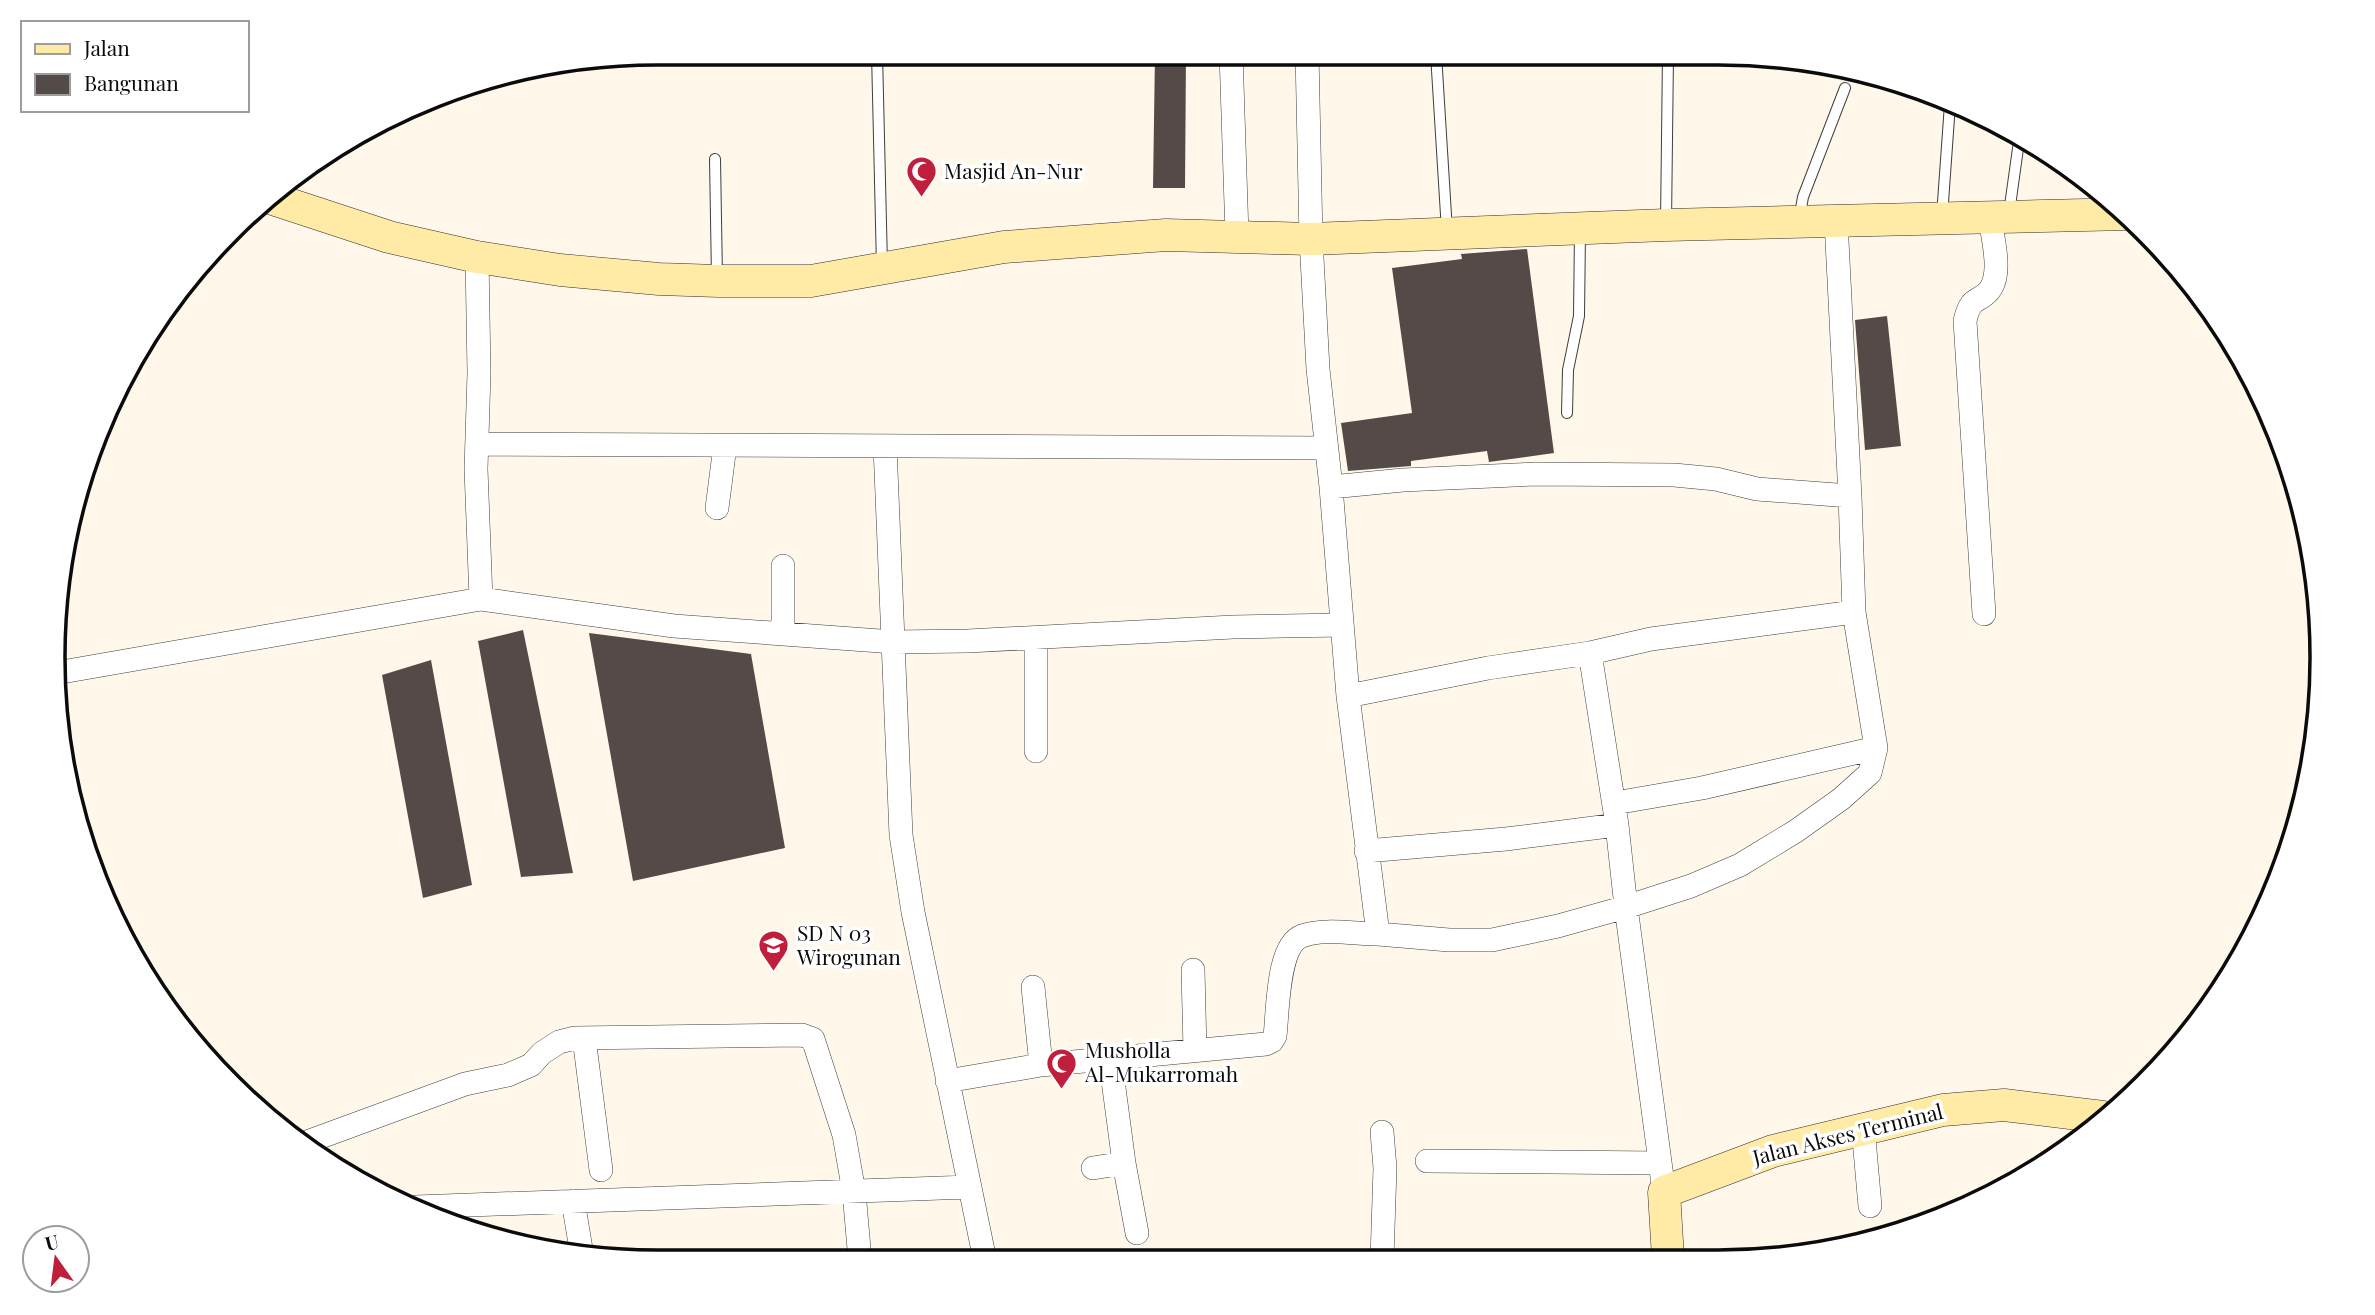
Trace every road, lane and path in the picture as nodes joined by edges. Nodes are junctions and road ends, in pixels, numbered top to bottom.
1 (877, 65) edge
2 (1231, 65) edge
3 (1307, 65) edge
4 (1437, 65) edge
5 (1668, 65) edge
6 (1845, 88) dead end
7 (1949, 112) edge
8 (2017, 146) edge
9 (715, 159) dead end
10 (280, 201) edge
11 (2111, 214) edge
12 (1999, 217) junction
13 (1942, 219) junction
14 (1836, 221) junction
15 (1799, 223) junction
16 (1666, 225) junction
17 (1580, 229) junction
18 (1447, 234) junction
19 (1237, 235) junction
20 (1311, 239) junction
21 (477, 257) junction
22 (882, 269) junction
23 (718, 281) junction
24 (1567, 413) dead end
25 (477, 444) junction
26 (725, 446) junction
27 (885, 446) junction
28 (1327, 448) junction
29 (1331, 487) junction
30 (1850, 496) junction
31 (717, 508) dead end
32 (783, 566) dead end
33 (481, 599) junction
34 (1854, 612) junction
35 (1984, 614) dead end
36 (1342, 625) junction
37 (783, 632) junction
38 (1036, 638) junction
39 (894, 642) junction
40 (1590, 653) junction
41 (65, 671) edge
42 (1348, 696) junction
43 (1876, 748) junction
44 (1036, 751) dead end
45 (1616, 814) junction
46 (1366, 851) junction
47 (1628, 923) junction
48 (1377, 934) junction
49 (1193, 970) dead end
50 (1033, 987) dead end
51 (584, 1038) junction
52 (1195, 1050) junction
53 (1110, 1058) junction
54 (1041, 1065) junction
55 (947, 1081) junction
56 (2093, 1116) edge
57 (1863, 1128) junction
58 (1382, 1132) dead end
59 (313, 1140) edge
60 (1427, 1161) dead end
61 (1124, 1163) junction
62 (1093, 1168) dead end
63 (601, 1170) dead end
64 (1662, 1178) junction
65 (969, 1187) junction
66 (854, 1192) junction
67 (573, 1201) junction
68 (434, 1206) edge
69 (1870, 1206) dead end
70 (1137, 1233) dead end
71 (580, 1245) edge
72 (859, 1250) edge
73 (980, 1250) edge
74 (1382, 1250) edge
75 (1667, 1250) edge

1 - 22 lane
2 - 19 street
3 - 20 street
4 - 18 lane
5 - 16 lane
6 - 15 lane
7 - 13 lane
8 - 12 lane
9 - 23 lane
10 - 21 street
11 - 12 street
12 - 13 street
12 - 35 street
13 - 14 street
14 - 15 street
14 - 30 street
15 - 16 street
16 - 17 street
17 - 18 street
17 - 24 lane
18 - 20 street
19 - 20 street
19 - 22 street
20 - 28 street
21 - 23 street
21 - 25 street
22 - 23 street
25 - 26 street
25 - 33 street
26 - 27 street
26 - 31 street
27 - 28 street
27 - 39 street
28 - 29 street
29 - 30 street
29 - 36 street
30 - 34 street
32 - 37 street
33 - 37 street
33 - 41 street
34 - 40 street
34 - 43 street
36 - 38 street
36 - 42 street
37 - 39 street
38 - 39 street
38 - 44 street
39 - 55 street
40 - 42 street
40 - 45 street
42 - 46 street
43 - 45 street
43 - 47 street
45 - 46 street
45 - 47 street
46 - 48 street
47 - 48 street
47 - 64 street
48 - 52 street
49 - 52 street
50 - 54 street
51 - 59 street
51 - 63 street
51 - 66 street
52 - 53 street
53 - 54 street
53 - 61 street
54 - 55 street
55 - 65 street
56 - 57 street, Jalan Akses Terminal
57 - 64 street, Jalan Akses Terminal
57 - 69 street
58 - 74 street
60 - 64 street
61 - 62 street
61 - 70 street
64 - 75 street
65 - 66 street
65 - 73 street
66 - 67 street
66 - 72 street
67 - 68 street
67 - 71 street

